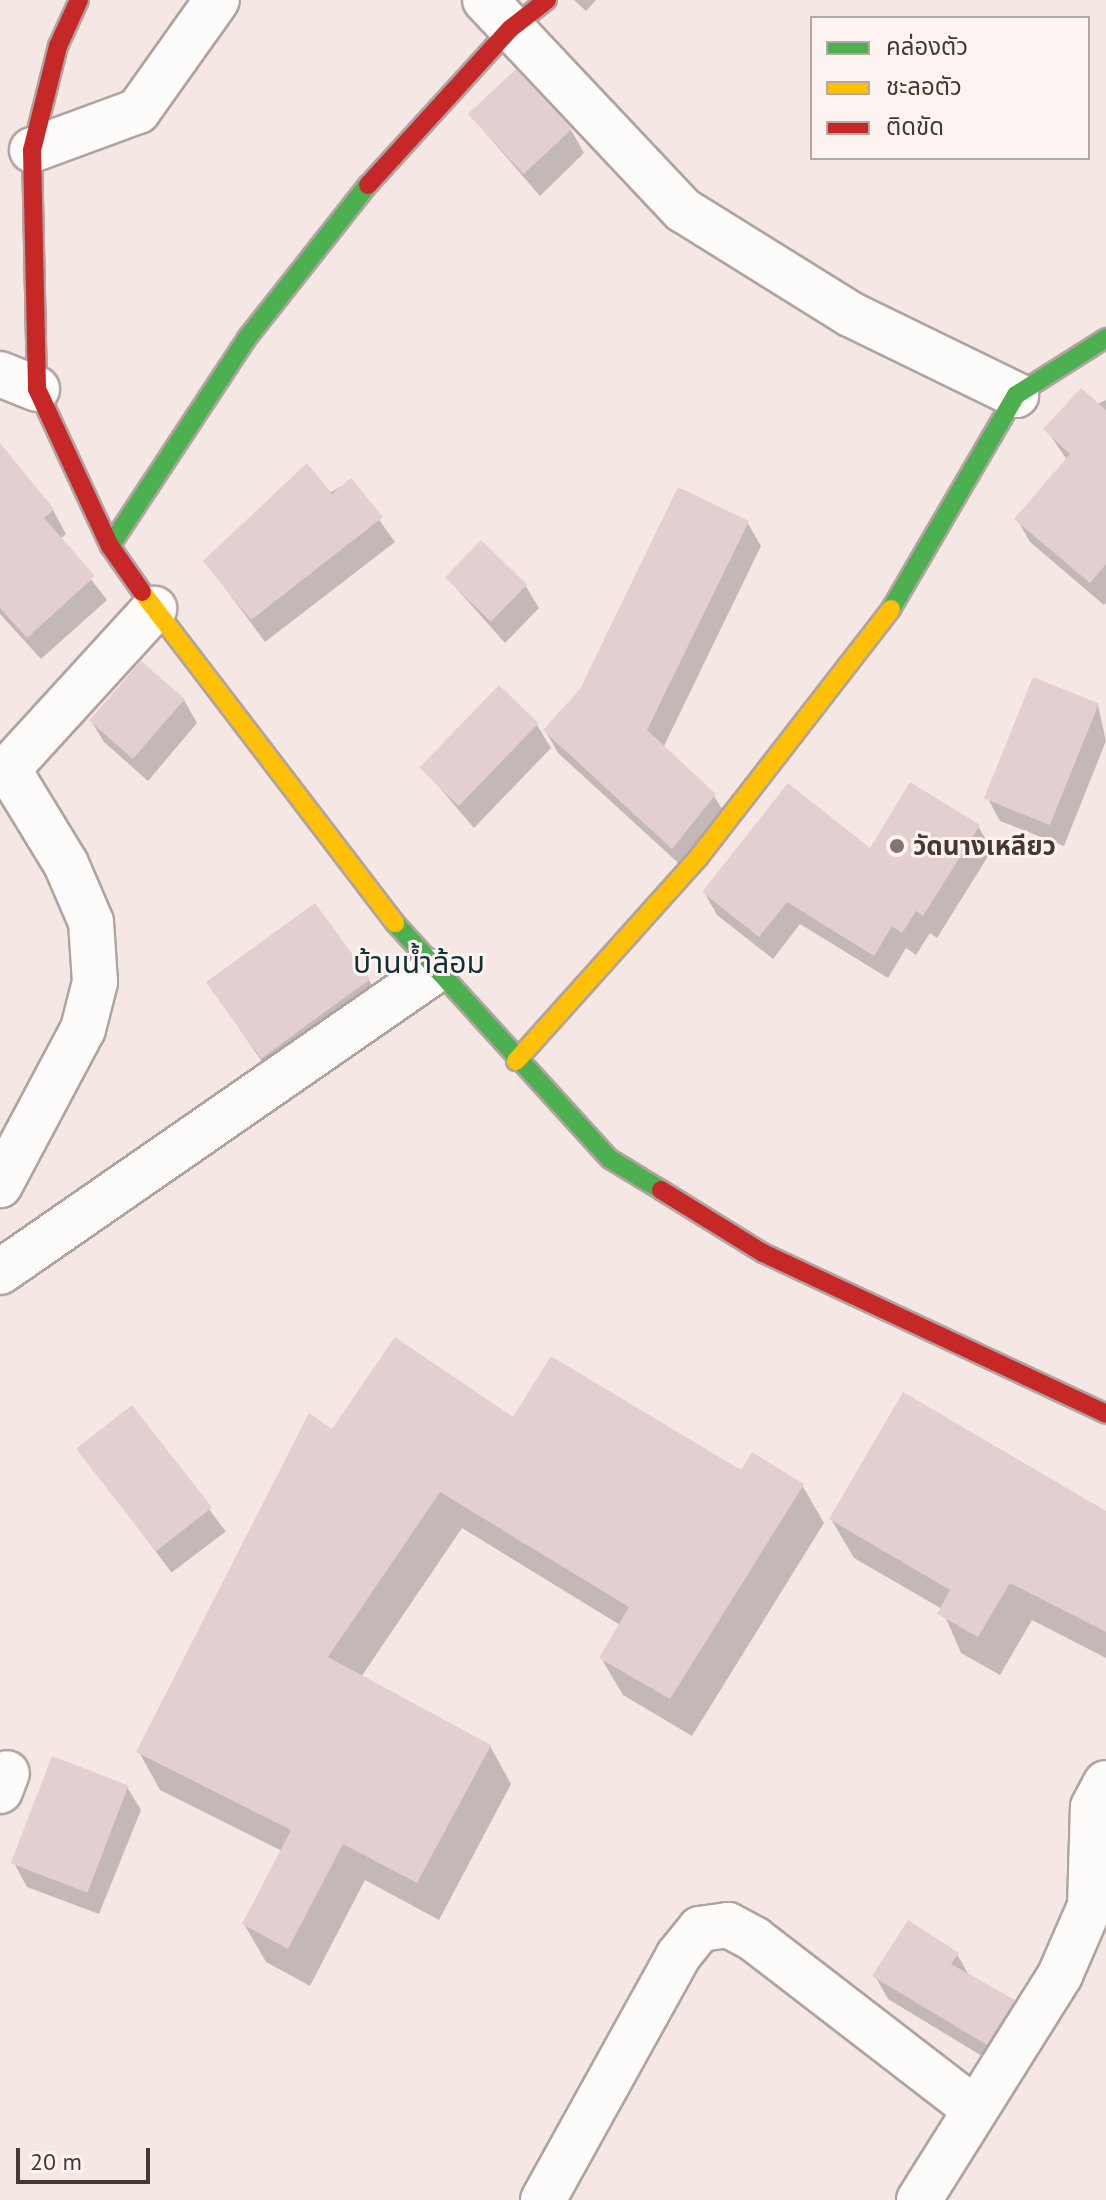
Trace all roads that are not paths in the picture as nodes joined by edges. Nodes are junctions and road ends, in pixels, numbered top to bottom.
1 (79, 0) edge
2 (217, 0) edge
3 (547, 0) edge
4 (498, 15) edge
5 (32, 150) junction
6 (1106, 338) edge
7 (18, 381) edge
8 (1016, 395) junction
9 (110, 546) junction
10 (154, 609) junction
11 (4, 768) edge
12 (433, 972) junction
13 (516, 1061) junction
14 (0, 1185) edge
15 (0, 1272) edge
16 (1106, 1414) edge
17 (1106, 1783) edge
18 (975, 2109) junction
19 (543, 2200) edge
20 (919, 2200) edge

1 - 5 main road
2 - 5 street
3 - 4 main road
4 - 8 street
4 - 9 main road
5 - 7 main road
6 - 8 main road
7 - 9 main road
8 - 13 main road
9 - 10 main road
10 - 11 street
10 - 12 main road
11 - 14 street
12 - 13 main road
12 - 15 street
13 - 16 main road
17 - 18 street
18 - 19 street
18 - 20 street

